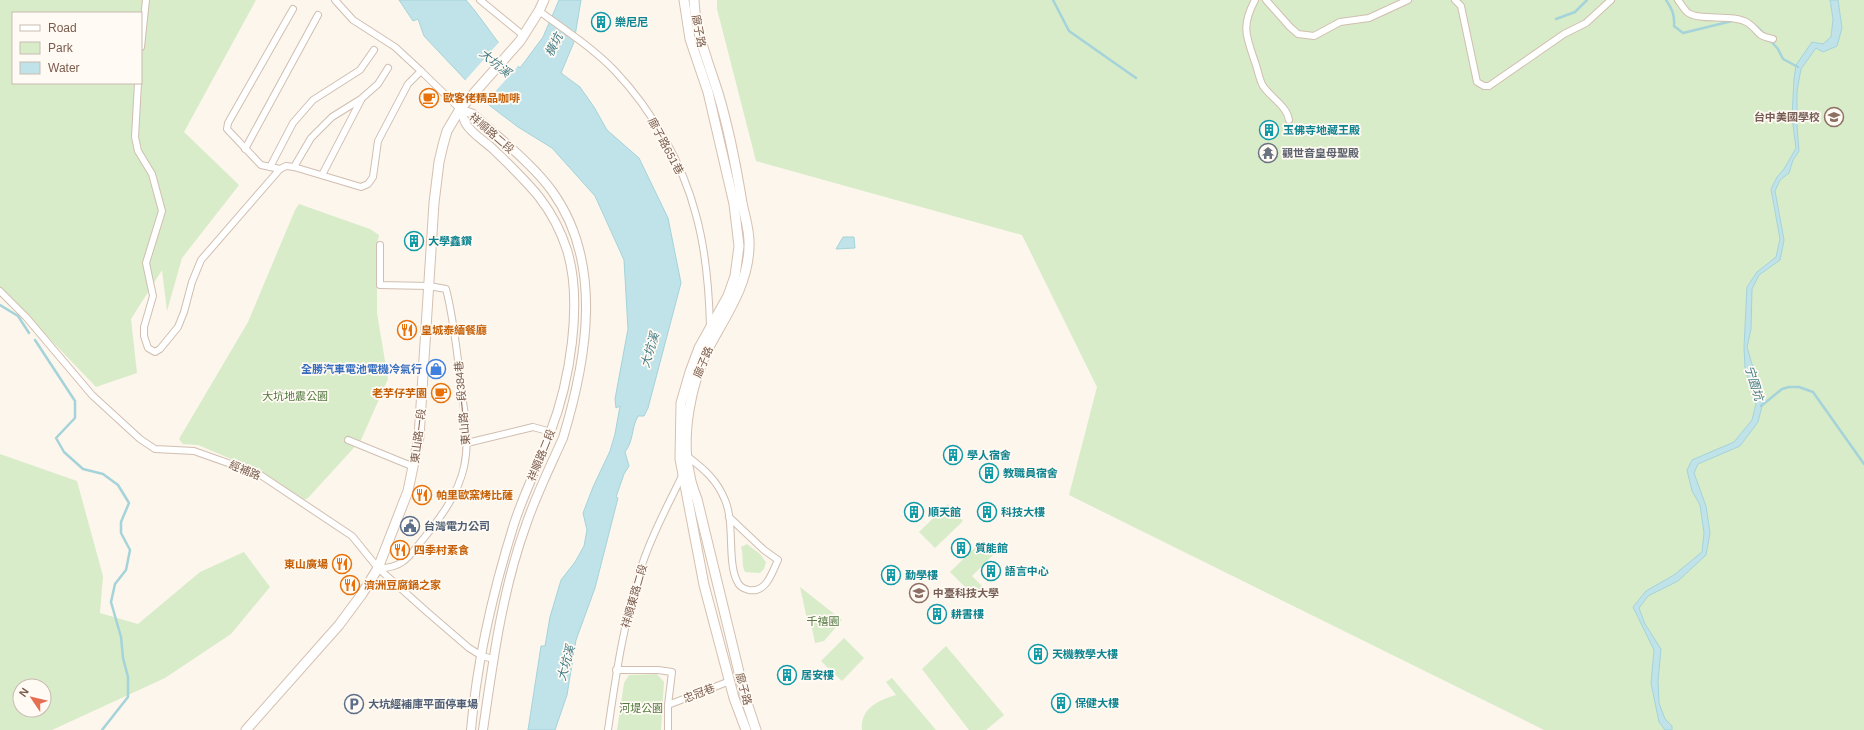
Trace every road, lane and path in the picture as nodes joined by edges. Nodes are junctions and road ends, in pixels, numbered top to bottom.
1 (146, 0) edge
2 (335, 0) edge
3 (480, 0) edge
4 (544, 0) edge
5 (684, 0) edge
6 (694, 0) edge
7 (1255, 0) edge
8 (1266, 0) edge
9 (1408, 0) edge
10 (1455, 0) edge
11 (1611, 0) edge
12 (1678, 0) edge
13 (293, 9) dead end
14 (540, 11) junction
15 (318, 15) dead end
16 (524, 36) junction
17 (142, 38) edge
18 (1773, 39) dead end
19 (374, 50) dead end
20 (388, 68) dead end
21 (421, 71) junction
22 (138, 84) edge
23 (361, 99) junction
24 (460, 109) junction
25 (1289, 120) dead end
26 (245, 149) junction
27 (270, 167) junction
28 (294, 167) junction
29 (280, 169) junction
30 (322, 175) junction
31 (380, 245) dead end
32 (429, 286) junction
33 (0, 291) edge
34 (710, 326) junction
35 (551, 432) junction
36 (348, 440) dead end
37 (467, 443) junction
38 (684, 458) junction
39 (414, 467) junction
40 (686, 475) junction
41 (729, 517) junction
42 (378, 568) junction
43 (482, 656) junction
44 (493, 659) junction
45 (616, 670) junction
46 (730, 681) junction
47 (668, 705) junction
48 (246, 730) edge
49 (471, 730) edge
50 (483, 730) edge
51 (608, 730) edge
52 (668, 730) edge
53 (746, 730) edge
54 (756, 730) edge

1 - 17 street
2 - 21 street
3 - 16 street
4 - 14 main road, 東山路一段
5 - 34 main road, 廍子路
6 - 38 main road, 廍子路
7 - 25 street
8 - 9 street
10 - 11 street
12 - 18 street
13 - 26 street
14 - 16 main road, 東山路一段
14 - 34 street, 廍子路651巷
15 - 26 street
16 - 24 main road, 東山路一段
19 - 27 street
20 - 23 street
21 - 24 street
21 - 30 street
22 - 29 street
23 - 28 street
23 - 30 street
24 - 32 main road, 東山路一段
24 - 35 street, 祥順路二段
24 - 44 street, 祥順路二段
26 - 27 street
27 - 29 street
28 - 29 street
28 - 30 street
31 - 32 street
32 - 37 street, 東山路一段384巷
32 - 39 main road, 東山路一段
33 - 42 street, 經補路
34 - 38 main road, 廍子路
35 - 37 street
35 - 43 street, 祥順路二段
36 - 39 street
37 - 42 street, 東山路一段384巷
38 - 40 main road, 廍子路
38 - 41 street
39 - 42 main road, 東山路一段
40 - 45 street, 祥順東路二段
40 - 46 main road, 廍子路
40 - 54 main road, 廍子路
41 - 41 street
42 - 43 street, 經補路
42 - 48 main road, 東山路一段
43 - 44 street, 經補路
43 - 49 street, 祥順路二段
44 - 50 street, 祥順路二段
45 - 47 street
45 - 51 street, 祥順東路二段
46 - 47 street, 忠冠巷
46 - 53 main road, 廍子路
47 - 52 street

